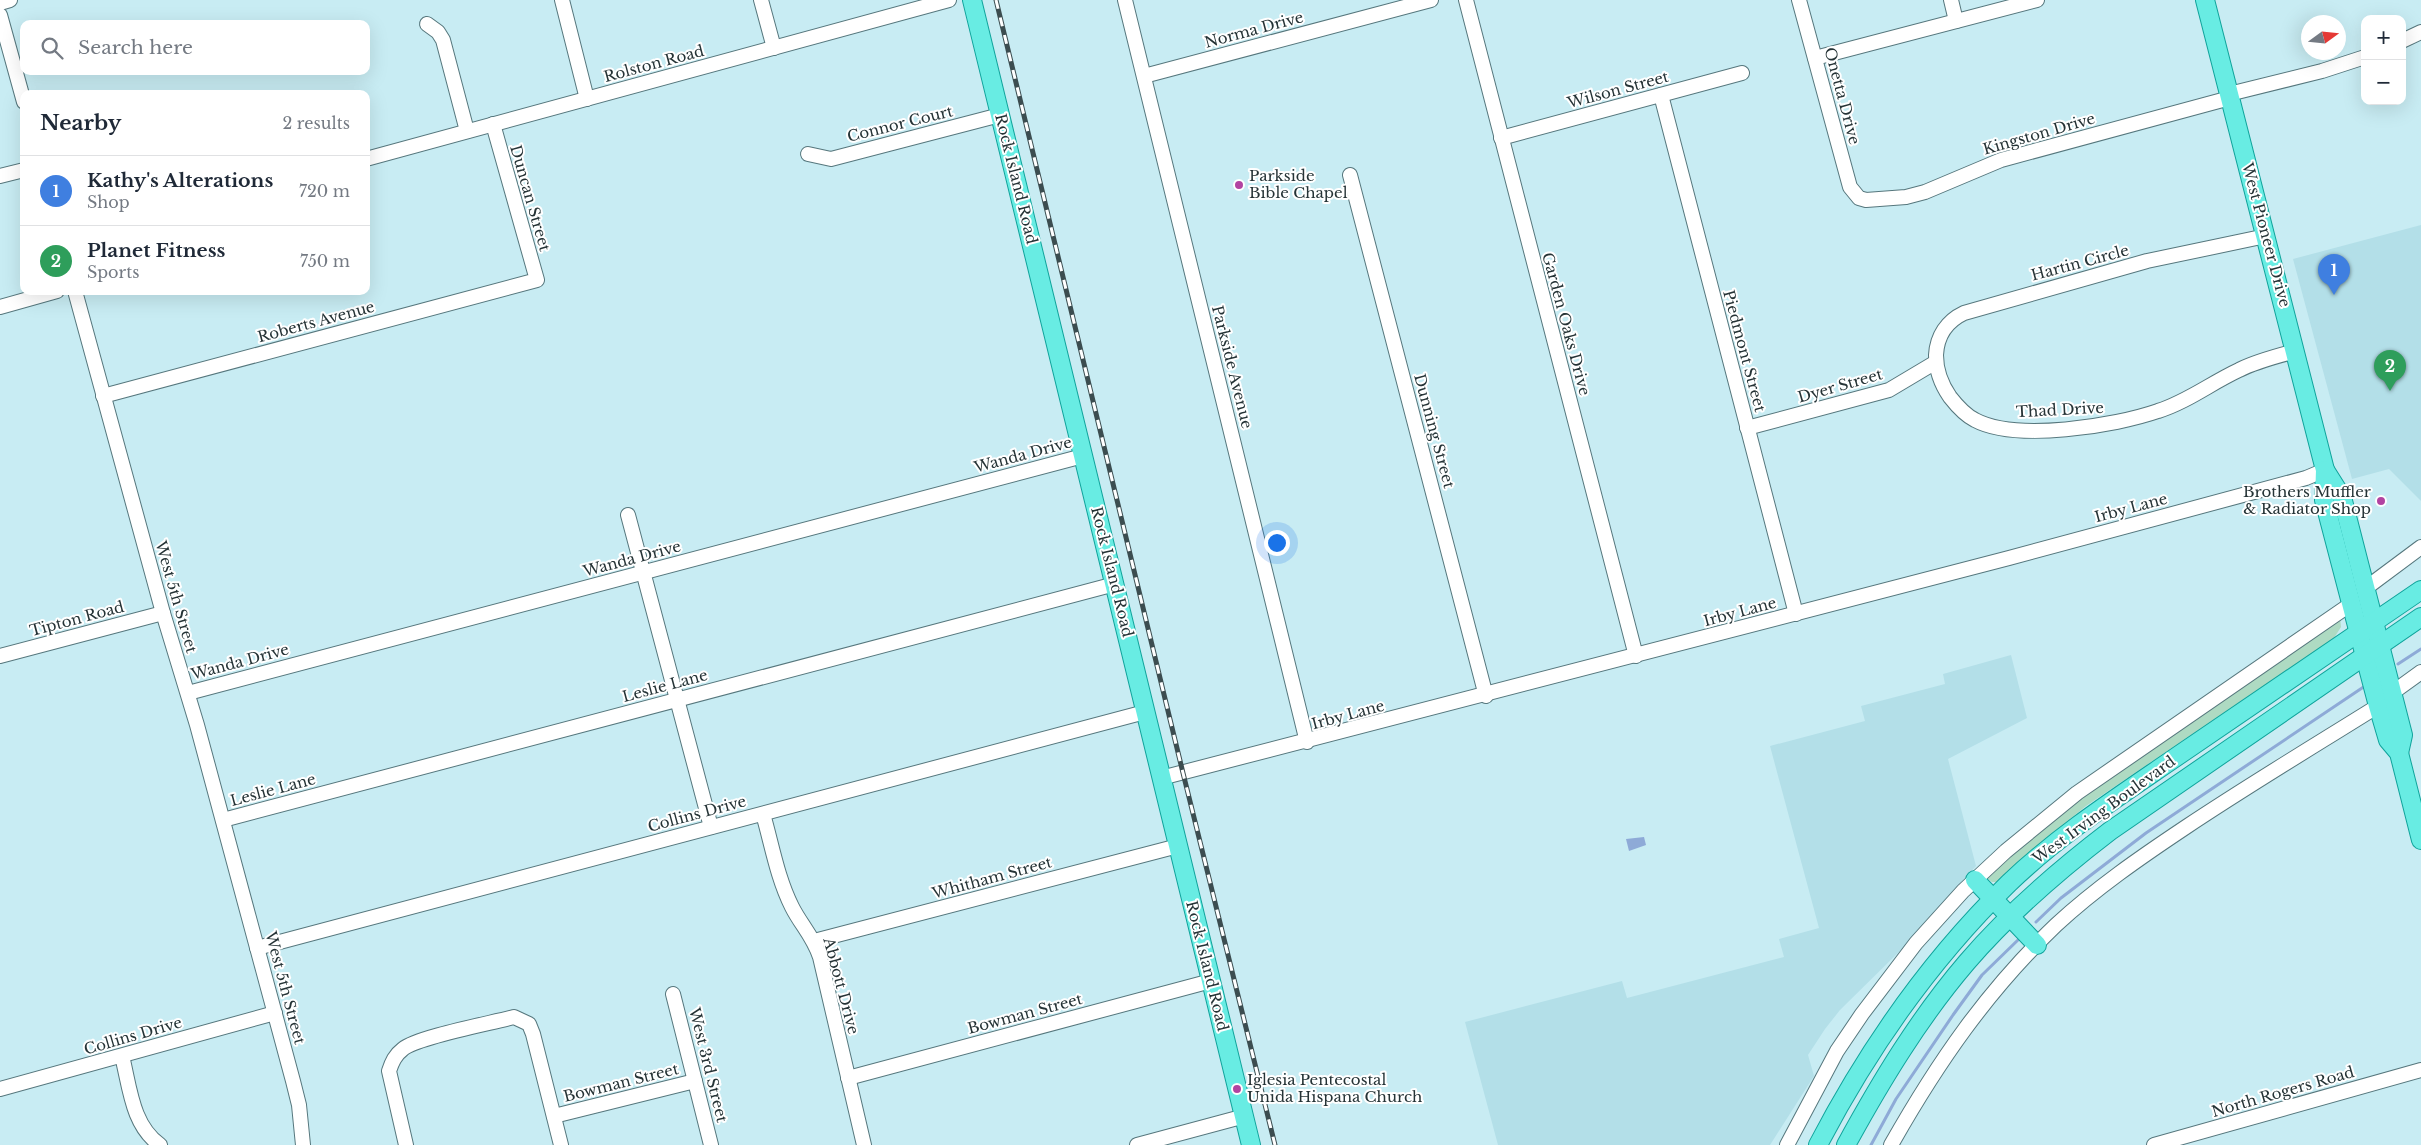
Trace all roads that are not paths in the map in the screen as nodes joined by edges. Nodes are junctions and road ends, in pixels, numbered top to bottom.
1 (10, 0) edge
2 (562, 0) edge
3 (761, 0) edge
4 (950, 0) edge
5 (972, 0) edge
6 (1125, 0) edge
7 (1432, 0) edge
8 (1466, 0) edge
9 (1799, 0) edge
10 (1951, 0) edge
11 (2037, 0) edge
12 (2205, 0) edge
13 (0, 3) edge
14 (0, 15) edge
15 (1956, 21) junction
16 (427, 24) dead end
17 (2421, 32) edge
18 (2406, 39) edge
19 (774, 48) junction
20 (1815, 58) junction
21 (2361, 58) edge
22 (1742, 73) dead end
23 (1144, 76) junction
24 (21, 90) edge
25 (1661, 95) junction
26 (2230, 96) junction
27 (588, 98) junction
28 (1000, 115) junction
29 (493, 124) junction
30 (467, 131) junction
31 (1501, 138) junction
32 (808, 154) dead end
33 (370, 158) edge
34 (20, 171) edge
35 (1350, 175) dead end
36 (0, 176) edge
37 (1858, 198) joint
38 (2266, 236) junction
39 (537, 280) joint
40 (43, 295) edge
41 (76, 295) edge
42 (0, 307) edge
43 (2296, 351) junction
44 (1936, 362) junction
45 (103, 396) junction
46 (1747, 428) junction
47 (1083, 456) junction
48 (2325, 470) junction
49 (628, 515) dead end
50 (2421, 547) edge
51 (643, 573) junction
52 (1115, 584) junction
53 (2366, 588) junction
54 (2421, 590) edge
55 (2351, 604) junction
56 (163, 613) junction
57 (1796, 614) junction
58 (2421, 617) edge
59 (2374, 622) junction
60 (2359, 632) junction
61 (2380, 646) junction
62 (0, 656) edge
63 (1636, 656) junction
64 (2365, 656) junction
65 (2421, 672) edge
66 (188, 693) junction
67 (2392, 693) junction
68 (1486, 696) junction
69 (677, 700) junction
70 (2378, 706) junction
71 (1145, 712) junction
72 (1307, 742) junction
73 (2399, 752) junction
74 (1161, 778) junction
75 (763, 814) junction
76 (223, 820) junction
77 (711, 827) junction
78 (2421, 840) edge
79 (1178, 846) junction
80 (1975, 880) junction
81 (1993, 900) junction
82 (2010, 917) junction
83 (814, 941) junction
84 (2037, 945) junction
85 (257, 948) junction
86 (1211, 981) junction
87 (673, 994) dead end
88 (275, 1013) junction
89 (122, 1056) junction
90 (2421, 1070) edge
91 (848, 1078) junction
92 (695, 1081) junction
93 (0, 1089) edge
94 (554, 1116) junction
95 (1244, 1116) junction
96 (160, 1145) edge
97 (303, 1145) edge
98 (406, 1145) edge
99 (561, 1145) edge
100 (711, 1145) edge
101 (864, 1145) edge
102 (1137, 1145) edge
103 (1252, 1145) edge
104 (1787, 1145) edge
105 (1818, 1145) edge
106 (1846, 1145) edge
107 (1891, 1145) edge
108 (2154, 1145) edge

1 - 13 street
2 - 27 street
3 - 19 street
4 - 19 street, Rolston Road
5 - 28 main road, Rock Island Road
6 - 23 street, Parkside Avenue
7 - 23 street, Norma Drive
8 - 31 street, Garden Oaks Drive
9 - 20 street, Onetta Drive
10 - 15 street
11 - 15 street
12 - 26 main road, West Pioneer Drive
14 - 24 street
15 - 20 street
16 - 30 street
17 - 18 street
19 - 27 street, Rolston Road
20 - 37 street, Onetta Drive
21 - 26 street, Kingston Drive
22 - 25 street, Wilson Street
23 - 72 street, Parkside Avenue
25 - 31 street, Wilson Street
25 - 46 street, Piedmont Street
26 - 37 street, Kingston Drive
26 - 38 main road, West Pioneer Drive
27 - 29 street, Rolston Road
28 - 32 street, Connor Court
28 - 47 main road, Rock Island Road
29 - 30 street, Rolston Road
29 - 39 street, Duncan Street
30 - 33 street, Rolston Road
31 - 63 street, Garden Oaks Drive
34 - 36 street
35 - 68 street, Dunning Street
38 - 43 main road, West Pioneer Drive
38 - 44 street, Hartin Circle
39 - 45 street, Roberts Avenue
40 - 42 street
41 - 45 street, West 5th Street
43 - 44 street, Thad Drive
43 - 48 main road, West Pioneer Drive
44 - 46 street, Dyer Street
45 - 56 street, West 5th Street
46 - 57 street, Piedmont Street
47 - 51 street, Wanda Drive
47 - 52 main road, Rock Island Road
48 - 53 main road, West Pioneer Drive
48 - 55 main road, West Pioneer Drive
48 - 57 street, Irby Lane
49 - 51 street
50 - 53 street
51 - 66 street, Wanda Drive
51 - 69 street
52 - 69 street, Leslie Lane
52 - 71 main road, Rock Island Road
53 - 59 main road, West Pioneer Drive
54 - 59 main road, West Irving Boulevard
55 - 60 main road, West Pioneer Drive
55 - 80 street, West Irving Boulevard
56 - 62 street, Tipton Road
56 - 66 street, West 5th Street
57 - 63 street, Irby Lane
58 - 61 main road, West Irving Boulevard
59 - 60 main road, West Irving Boulevard
59 - 61 main road, West Pioneer Drive
60 - 64 main road, West Pioneer Drive
60 - 81 main road, West Irving Boulevard
61 - 64 main road, West Irving Boulevard
61 - 67 main road
63 - 68 street, Irby Lane
64 - 70 main road
64 - 82 main road, West Irving Boulevard
65 - 67 street
66 - 76 street, West 5th Street
67 - 73 main road
68 - 72 street, Irby Lane
69 - 76 street, Leslie Lane
69 - 77 street
70 - 73 main road
70 - 84 street
71 - 74 main road, Rock Island Road
71 - 75 street, Collins Drive
72 - 74 street, Irby Lane
73 - 78 main road
74 - 79 main road, Rock Island Road
75 - 77 street, Collins Drive
75 - 83 street, Abbott Drive
76 - 85 street, West 5th Street
77 - 85 street, Collins Drive
79 - 83 street, Whitham Street
79 - 86 main road, Rock Island Road
80 - 81 main road
80 - 104 street, West Irving Boulevard
81 - 82 main road
81 - 105 main road, West Irving Boulevard
82 - 84 main road
82 - 106 main road, West Irving Boulevard
83 - 91 street, Abbott Drive
84 - 107 street
85 - 88 street, West 5th Street
86 - 91 street, Bowman Street
86 - 95 main road, Rock Island Road
87 - 92 street, West 3rd Street
88 - 89 street, Collins Drive
88 - 97 street, West 5th Street
89 - 93 street, Collins Drive
89 - 96 street
90 - 108 street, North Rogers Road
91 - 101 street, Abbott Drive
92 - 94 street, Bowman Street
92 - 100 street, West 3rd Street
94 - 98 street
94 - 99 street
95 - 102 street
95 - 103 main road, Rock Island Road

